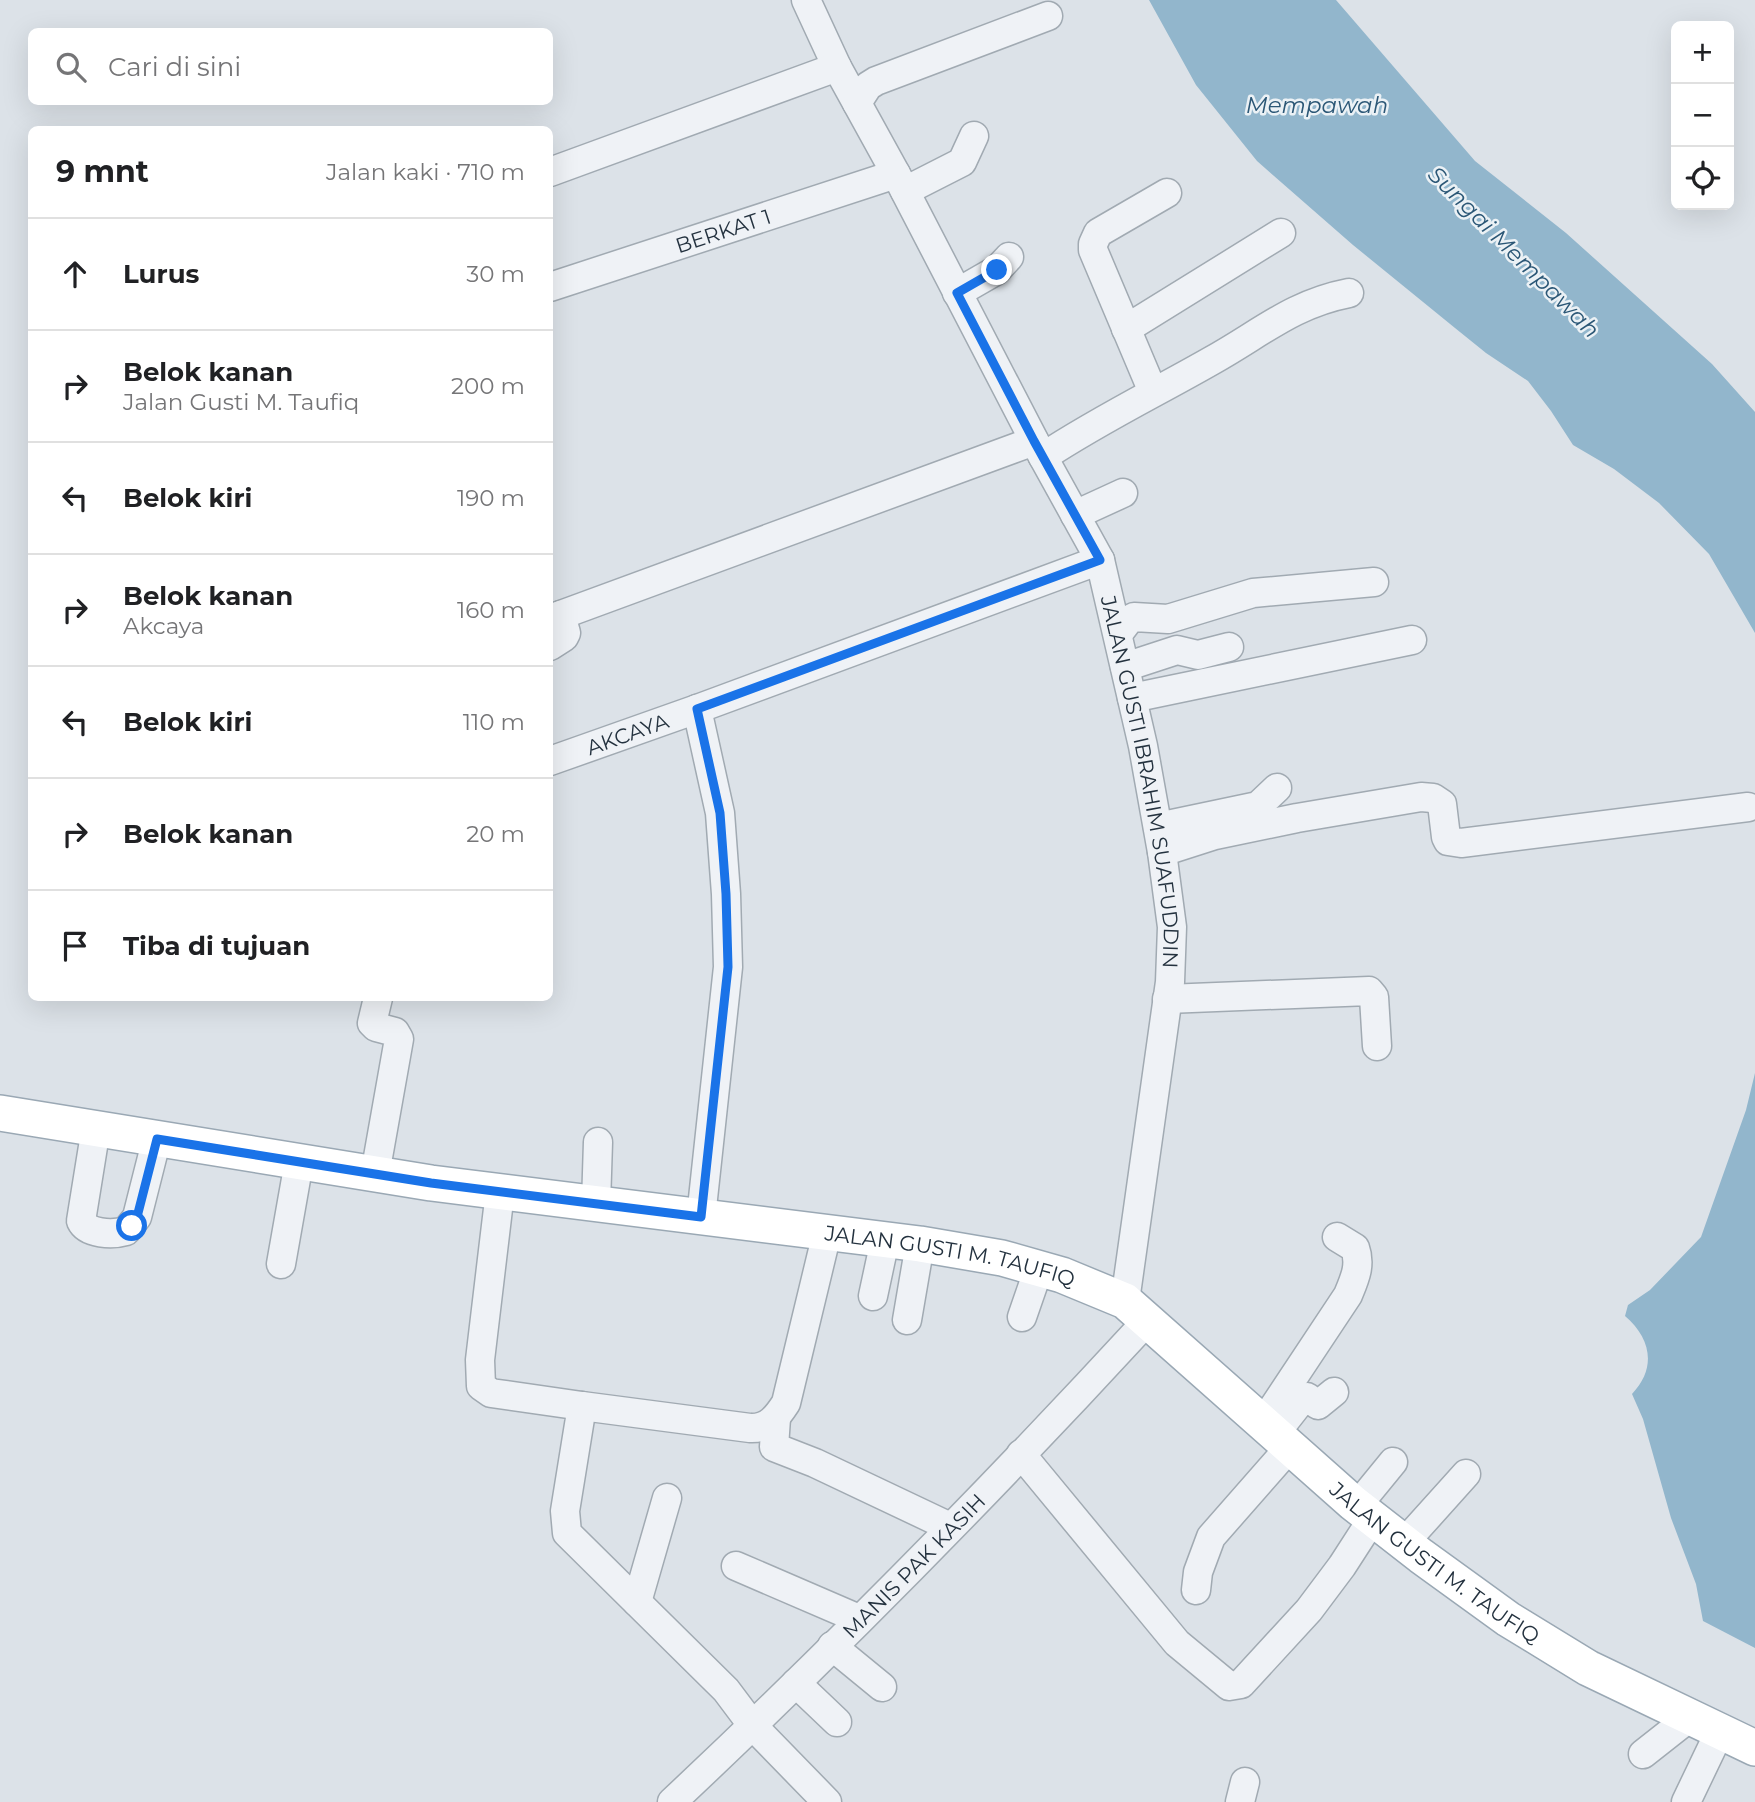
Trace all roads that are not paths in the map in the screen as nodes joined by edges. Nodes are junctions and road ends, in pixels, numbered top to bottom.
1 (806, 0) edge
2 (1048, 16) dead end
3 (837, 67) junction
4 (857, 103) junction
5 (974, 136) dead end
6 (553, 171) edge
7 (900, 183) junction
8 (1167, 193) dead end
9 (1282, 233) dead end
10 (1009, 257) dead end
11 (553, 285) edge
12 (957, 293) junction
13 (1349, 293) dead end
14 (1126, 329) junction
15 (1153, 392) junction
16 (1112, 405) dead end
17 (1038, 448) junction
18 (1123, 493) dead end
19 (1075, 515) junction
20 (1100, 560) junction
21 (1374, 582) dead end
22 (555, 617) edge
23 (1118, 634) junction
24 (1412, 640) dead end
25 (553, 644) edge
26 (1229, 647) dead end
27 (1125, 667) junction
28 (1132, 698) junction
29 (697, 709) junction
30 (553, 760) edge
31 (1278, 788) dead end
32 (1748, 807) dead end
33 (1160, 839) junction
34 (1167, 999) junction
35 (377, 1001) edge
36 (1377, 1046) dead end
37 (0, 1113) edge
38 (96, 1128) junction
39 (157, 1139) junction
40 (598, 1142) dead end
41 (299, 1162) junction
42 (375, 1174) junction
43 (500, 1192) junction
44 (596, 1204) junction
45 (701, 1217) junction
46 (827, 1233) junction
47 (1337, 1237) dead end
48 (885, 1240) junction
49 (920, 1244) junction
50 (281, 1264) dead end
51 (1039, 1268) junction
52 (873, 1296) dead end
53 (1136, 1311) junction
54 (1023, 1317) dead end
55 (907, 1320) dead end
56 (1334, 1392) dead end
57 (582, 1406) junction
58 (776, 1418) junction
59 (1276, 1435) junction
60 (1021, 1454) junction
61 (1393, 1462) dead end
62 (1466, 1475) dead end
63 (667, 1498) dead end
64 (1365, 1512) junction
65 (950, 1527) junction
66 (1404, 1543) junction
67 (737, 1566) dead end
68 (1196, 1590) dead end
69 (636, 1602) junction
70 (859, 1619) junction
71 (832, 1646) junction
72 (796, 1683) junction
73 (882, 1686) dead end
74 (837, 1722) dead end
75 (1705, 1724) junction
76 (753, 1726) junction
77 (1755, 1748) edge
78 (1643, 1754) dead end
79 (672, 1802) edge
80 (827, 1802) edge
81 (1686, 1802) edge

1 - 3 street, JALAN GUSTI IBRAHIM SUAFUDDIN
2 - 4 street
3 - 4 street, JALAN GUSTI IBRAHIM SUAFUDDIN
3 - 6 street
4 - 7 street, JALAN GUSTI IBRAHIM SUAFUDDIN
5 - 7 street, BERKAT 1
7 - 11 street, BERKAT 1
7 - 12 street, JALAN GUSTI IBRAHIM SUAFUDDIN
8 - 14 street
9 - 14 street
10 - 12 street
12 - 17 street, JALAN GUSTI IBRAHIM SUAFUDDIN
13 - 15 street
14 - 15 street
15 - 17 street
16 - 17 street
17 - 19 street, JALAN GUSTI IBRAHIM SUAFUDDIN
17 - 22 street
18 - 19 street
19 - 20 street, JALAN GUSTI IBRAHIM SUAFUDDIN
20 - 23 street, JALAN GUSTI IBRAHIM SUAFUDDIN
20 - 29 street, AKCAYA
21 - 23 street
22 - 25 street
23 - 27 street, JALAN GUSTI IBRAHIM SUAFUDDIN
24 - 28 street
26 - 27 street
27 - 28 street, JALAN GUSTI IBRAHIM SUAFUDDIN
28 - 33 street, JALAN GUSTI IBRAHIM SUAFUDDIN
29 - 30 street, AKCAYA
29 - 45 street
31 - 33 street
32 - 33 street
33 - 34 street, JALAN GUSTI IBRAHIM SUAFUDDIN
34 - 36 street
34 - 53 street, JALAN GUSTI IBRAHIM SUAFUDDIN
35 - 42 street
37 - 38 main road, JALAN GUSTI M. TAUFIQ
38 - 39 main road, JALAN GUSTI M. TAUFIQ
38 - 39 street
39 - 41 main road, JALAN GUSTI M. TAUFIQ
40 - 44 street
41 - 42 main road, JALAN GUSTI M. TAUFIQ
41 - 50 street
42 - 43 main road, JALAN GUSTI M. TAUFIQ
43 - 44 main road, JALAN GUSTI M. TAUFIQ
43 - 57 street
44 - 45 main road, JALAN GUSTI M. TAUFIQ
45 - 46 main road, JALAN GUSTI M. TAUFIQ
46 - 48 main road, JALAN GUSTI M. TAUFIQ
46 - 58 street
47 - 59 street
48 - 49 main road, JALAN GUSTI M. TAUFIQ
48 - 52 street
49 - 51 main road, JALAN GUSTI M. TAUFIQ
49 - 55 street
51 - 53 main road, JALAN GUSTI M. TAUFIQ
51 - 54 street
53 - 59 main road, JALAN GUSTI M. TAUFIQ
53 - 60 street, MANIS PAK KASIH
56 - 59 street
57 - 58 street
57 - 69 street
58 - 65 street
59 - 64 main road, JALAN GUSTI M. TAUFIQ
59 - 68 street
60 - 64 street
60 - 65 street, MANIS PAK KASIH
61 - 64 street
62 - 66 street
63 - 69 street
64 - 66 main road, JALAN GUSTI M. TAUFIQ
65 - 70 street, MANIS PAK KASIH
66 - 75 main road, JALAN GUSTI M. TAUFIQ
67 - 70 street
69 - 76 street
70 - 71 street, MANIS PAK KASIH
71 - 72 street, MANIS PAK KASIH
71 - 73 street
72 - 74 street
72 - 76 street, MANIS PAK KASIH
75 - 77 main road, JALAN GUSTI M. TAUFIQ
75 - 78 street
75 - 81 street
76 - 79 street, MANIS PAK KASIH
76 - 80 street

